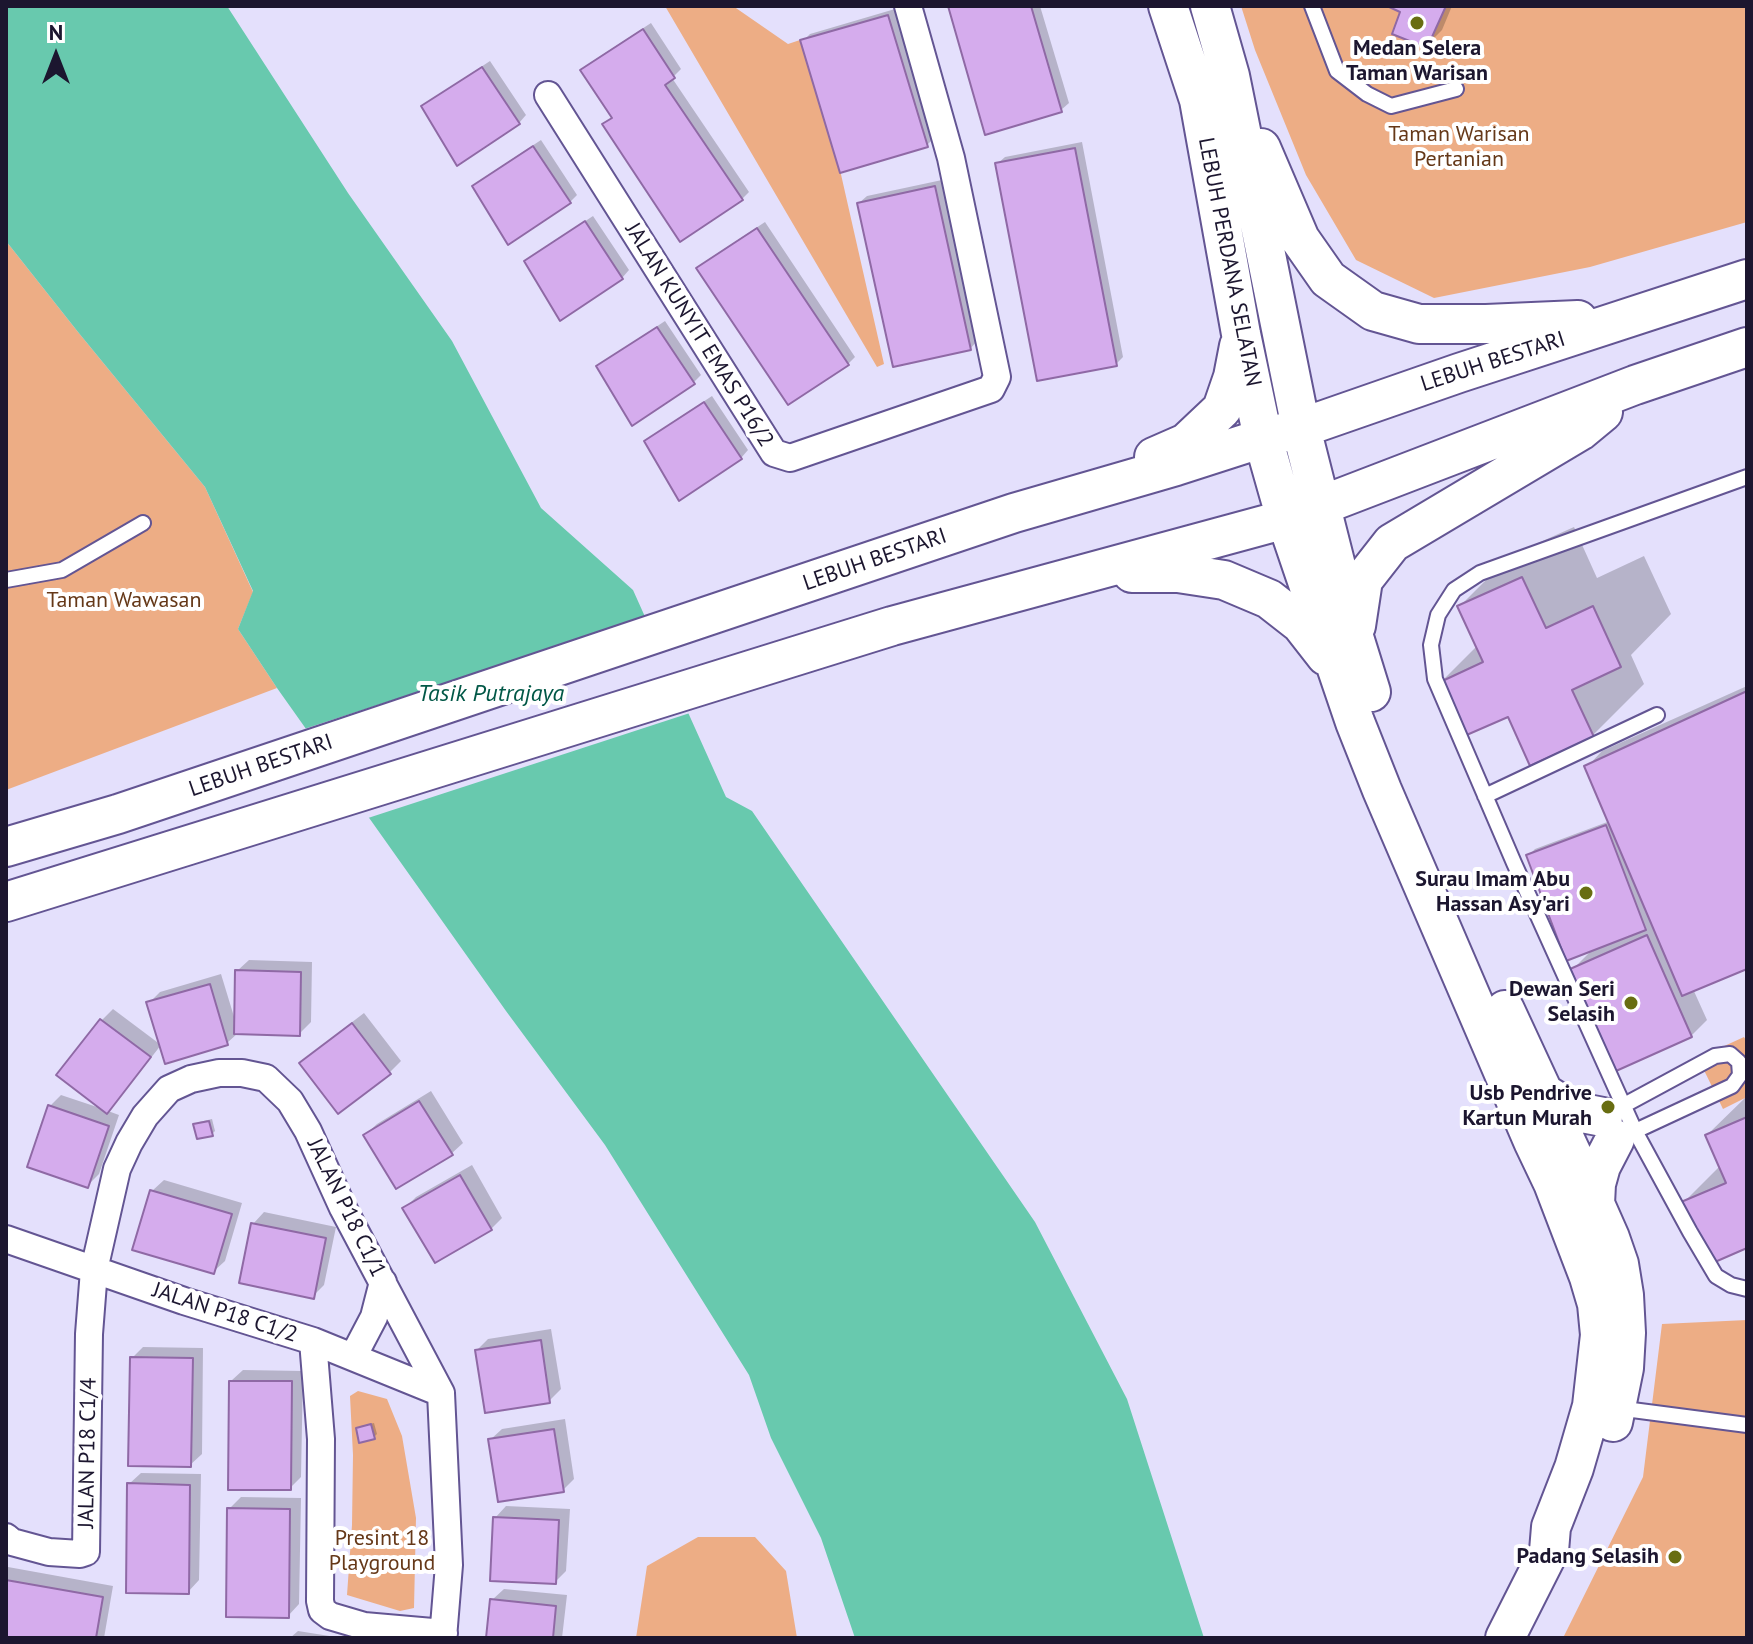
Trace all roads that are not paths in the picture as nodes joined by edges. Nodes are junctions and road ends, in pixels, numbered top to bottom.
1 (908, 6) edge
2 (1168, 6) edge
3 (1210, 6) edge
4 (1312, 6) edge
5 (1230, 76) junction
6 (1456, 89) dead end
7 (548, 95) dead end
8 (1747, 279) edge
9 (1627, 318) junction
10 (1241, 334) junction
11 (1747, 347) edge
12 (1635, 385) junction
13 (1301, 428) junction
14 (1263, 438) junction
15 (1747, 477) edge
16 (1322, 507) junction
17 (1014, 513) junction
18 (1286, 519) junction
19 (143, 523) dead end
20 (1079, 574) junction
21 (6, 580) edge
22 (1354, 637) junction
23 (1337, 670) junction
24 (1657, 715) dead end
25 (1485, 796) junction
26 (6, 847) edge
27 (6, 902) edge
28 (1542, 1092) junction
29 (1619, 1123) junction
30 (1556, 1154) junction
31 (1595, 1204) junction
32 (6, 1239) edge
33 (94, 1270) junction
34 (383, 1282) junction
35 (1747, 1289) edge
36 (313, 1341) junction
37 (353, 1357) junction
38 (441, 1393) junction
39 (1617, 1408) junction
40 (1747, 1425) edge
41 (6, 1537) edge
42 (1549, 1551) junction
43 (443, 1636) edge
44 (1505, 1638) edge

1 - 7 street, JALAN KUNYIT EMAS P16/2
2 - 10 main road, LEBUH PERDANA SELATAN
3 - 5 main road, LEBUH PERDANA SELATAN
4 - 6 lane
5 - 9 main road
5 - 13 main road, LEBUH PERDANA SELATAN
8 - 9 main road, LEBUH BESTARI
9 - 13 main road, LEBUH BESTARI
10 - 14 main road, LEBUH PERDANA SELATAN
10 - 17 main road
11 - 12 main road
12 - 16 main road
12 - 22 main road
13 - 14 main road, LEBUH BESTARI
13 - 16 main road, LEBUH PERDANA SELATAN
14 - 17 main road, LEBUH BESTARI
14 - 18 main road, LEBUH PERDANA SELATAN
15 - 25 lane
16 - 18 main road
16 - 22 main road, LEBUH PERDANA SELATAN
17 - 26 main road, LEBUH BESTARI
18 - 20 main road
18 - 23 main road, LEBUH PERDANA SELATAN
19 - 21 lane
20 - 23 main road
20 - 27 main road
22 - 28 main road, LEBUH PERDANA SELATAN
23 - 30 main road, LEBUH PERDANA SELATAN
24 - 25 lane
25 - 29 lane
28 - 29 main road
28 - 30 main road, LEBUH PERDANA SELATAN
29 - 29 lane
29 - 30 lane
29 - 30 lane
29 - 31 main road
29 - 35 lane
30 - 31 main road
30 - 42 main road
31 - 39 main road
32 - 33 street, JALAN P18 C1/2
33 - 34 street, JALAN P18 C1/1
33 - 36 street, JALAN P18 C1/2
33 - 41 street, JALAN P18 C1/4
34 - 37 street
34 - 38 street, JALAN P18 C1/1
36 - 37 street, JALAN P18 C1/2
36 - 43 street
37 - 38 street, JALAN P18 C1/2
38 - 43 street, JALAN P18 C1/1
39 - 40 lane
39 - 42 main road
42 - 44 main road

